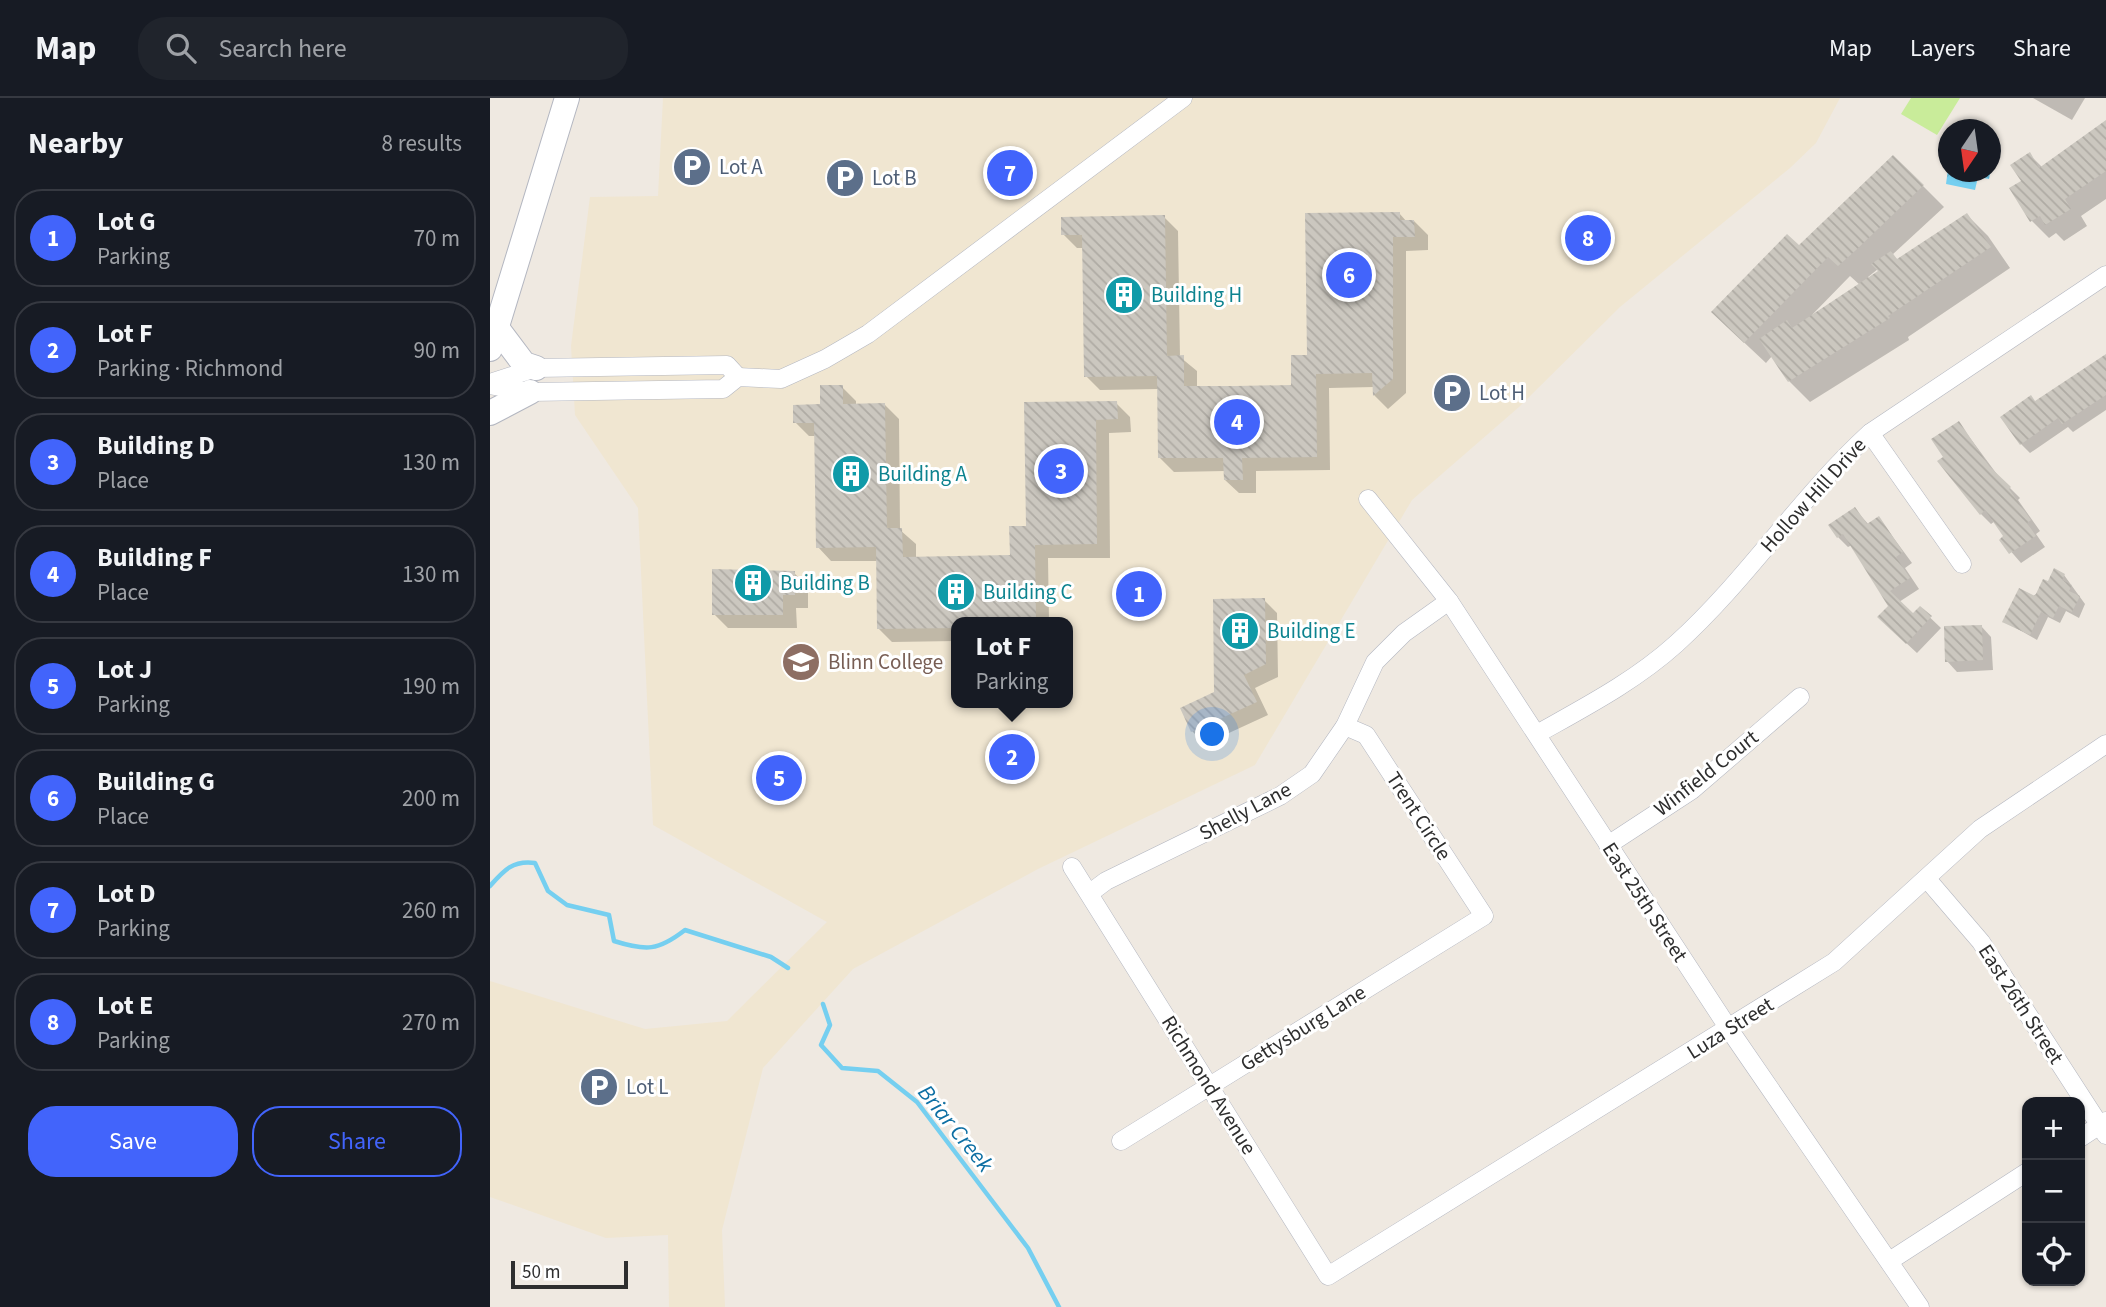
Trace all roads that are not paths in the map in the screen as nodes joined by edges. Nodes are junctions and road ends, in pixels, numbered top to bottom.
1 (567, 98) edge
2 (1183, 98) edge
3 (2106, 275) edge
4 (493, 338) edge
5 (536, 368) junction
6 (738, 377) junction
7 (490, 384) edge
8 (530, 392) junction
9 (490, 413) edge
10 (1870, 433) junction
11 (1368, 499) dead end
12 (1962, 564) dead end
13 (1449, 601) junction
14 (1800, 697) dead end
15 (1345, 726) junction
16 (1538, 734) junction
17 (2106, 744) edge
18 (1608, 845) junction
19 (1072, 867) dead end
20 (1927, 879) junction
21 (1090, 893) junction
22 (1485, 916) joint
23 (1729, 1029) junction
24 (1209, 1086) junction
25 (2104, 1127) edge
26 (2085, 1136) edge
27 (1121, 1140) dead end
28 (2022, 1175) edge
29 (1891, 1261) junction
30 (1328, 1276) joint
31 (1920, 1307) edge

1 - 4 main road
2 - 6 street
3 - 10 street, Hollow Hill Drive
4 - 5 main road
5 - 6 street
5 - 7 street
6 - 8 street
7 - 8 street
8 - 9 main road
10 - 12 street
10 - 16 street, Hollow Hill Drive
11 - 13 street, East 25th Street
13 - 15 street, Shelly Lane
13 - 16 street, East 25th Street
14 - 18 street, Winfield Court
15 - 21 street, Shelly Lane
15 - 22 street, Trent Circle
16 - 18 street, East 25th Street
17 - 20 street, Luza Street
18 - 23 street, East 25th Street
19 - 21 street, Richmond Avenue
20 - 23 street, Luza Street
20 - 25 street, East 26th Street
21 - 24 street, Richmond Avenue
22 - 24 street, Gettysburg Lane
23 - 29 street, East 25th Street
23 - 30 street, Luza Street
24 - 27 street, Gettysburg Lane
24 - 30 street, Richmond Avenue
25 - 26 street
28 - 29 street
29 - 31 street, East 25th Street

